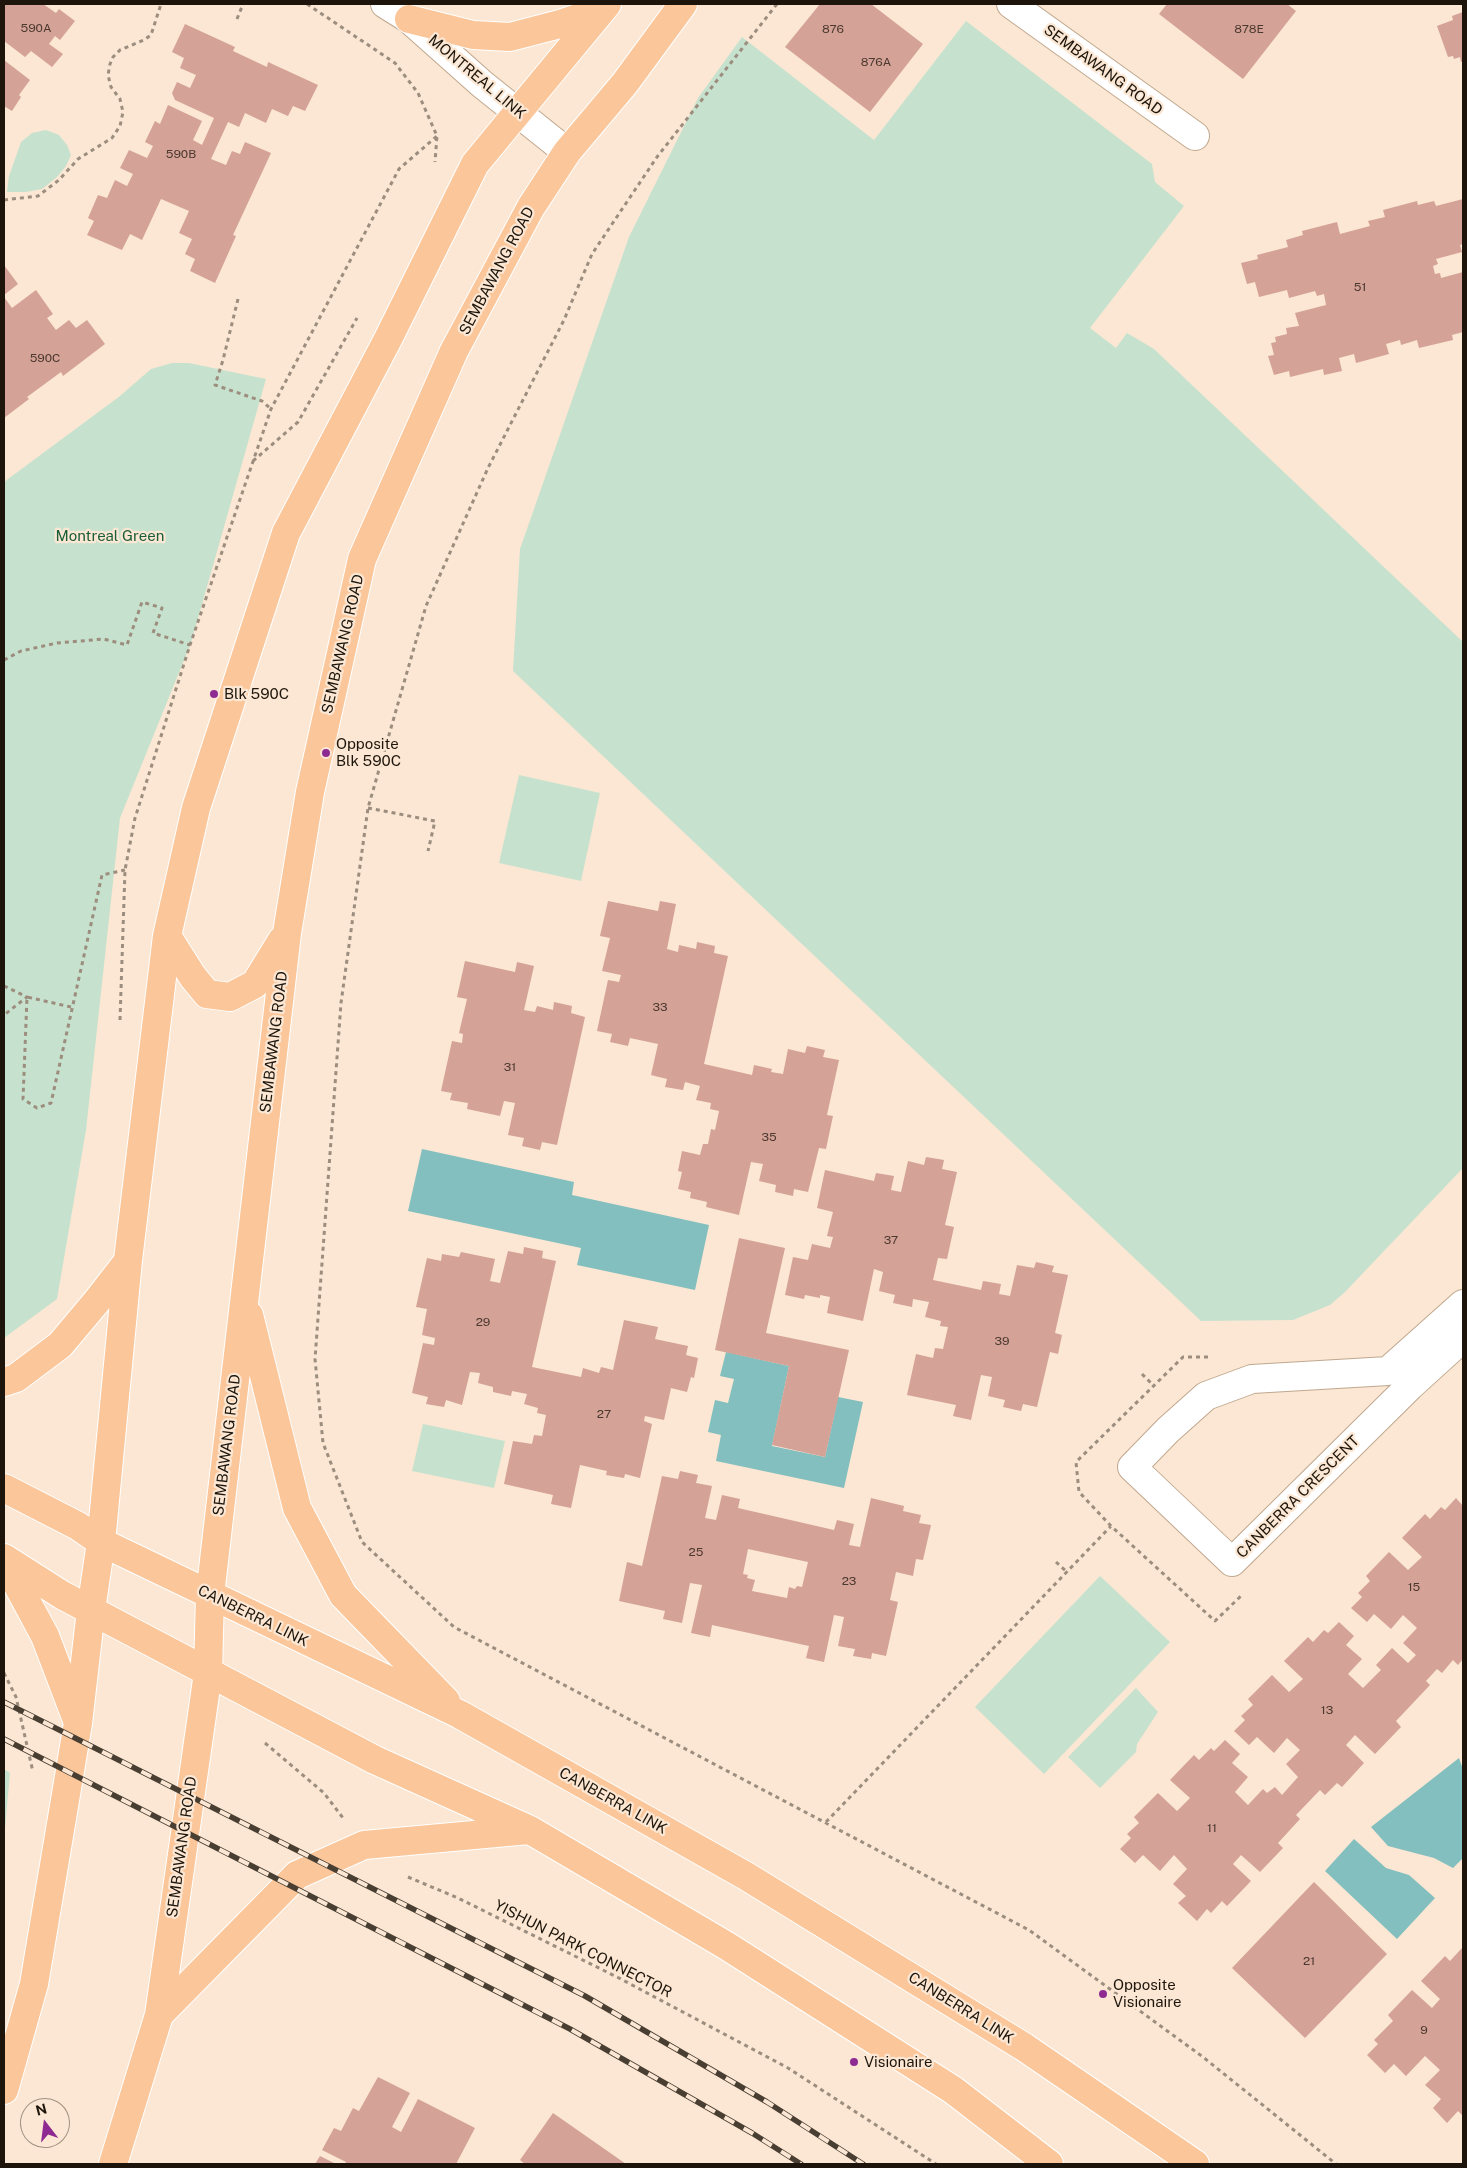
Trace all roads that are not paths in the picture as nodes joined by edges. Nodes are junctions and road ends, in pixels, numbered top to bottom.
1 (385, 4) edge
2 (683, 4) edge
3 (1011, 4) edge
4 (604, 7) edge
5 (409, 19) junction
6 (518, 111) junction
7 (1195, 136) dead end
8 (567, 152) junction
9 (287, 933) junction
10 (167, 936) junction
11 (128, 1260) junction
12 (244, 1297) junction
13 (1463, 1304) edge
14 (1463, 1338) edge
15 (4, 1382) edge
16 (4, 1488) edge
17 (101, 1542) junction
18 (4, 1559) edge
19 (210, 1595) junction
20 (91, 1610) junction
21 (208, 1673) junction
22 (459, 1714) junction
23 (78, 1724) junction
24 (530, 1830) junction
25 (158, 2015) junction
26 (4, 2090) edge
27 (113, 2164) edge
28 (1049, 2164) edge
29 (1194, 2164) edge

1 - 5 street, MONTREAL LINK
2 - 8 main road, SEMBAWANG ROAD
3 - 7 street, SEMBAWANG ROAD
4 - 5 main road
4 - 6 main road
5 - 6 street, MONTREAL LINK
6 - 8 street, MONTREAL LINK
6 - 10 main road
8 - 9 main road, SEMBAWANG ROAD
9 - 10 main road
9 - 12 main road, SEMBAWANG ROAD
10 - 11 main road
11 - 15 main road
11 - 17 main road
12 - 19 main road, SEMBAWANG ROAD
12 - 22 main road
13 - 14 street, CANBERRA CRESCENT
16 - 17 main road, CANBERRA LINK
17 - 19 main road, CANBERRA LINK
17 - 20 main road
18 - 20 main road
18 - 23 main road
19 - 21 main road, SEMBAWANG ROAD
19 - 22 main road, CANBERRA LINK
20 - 21 main road
20 - 23 main road
21 - 24 main road
21 - 25 main road, SEMBAWANG ROAD
22 - 29 main road, CANBERRA LINK
23 - 26 main road
24 - 25 main road
24 - 28 main road
25 - 27 main road, SEMBAWANG ROAD

